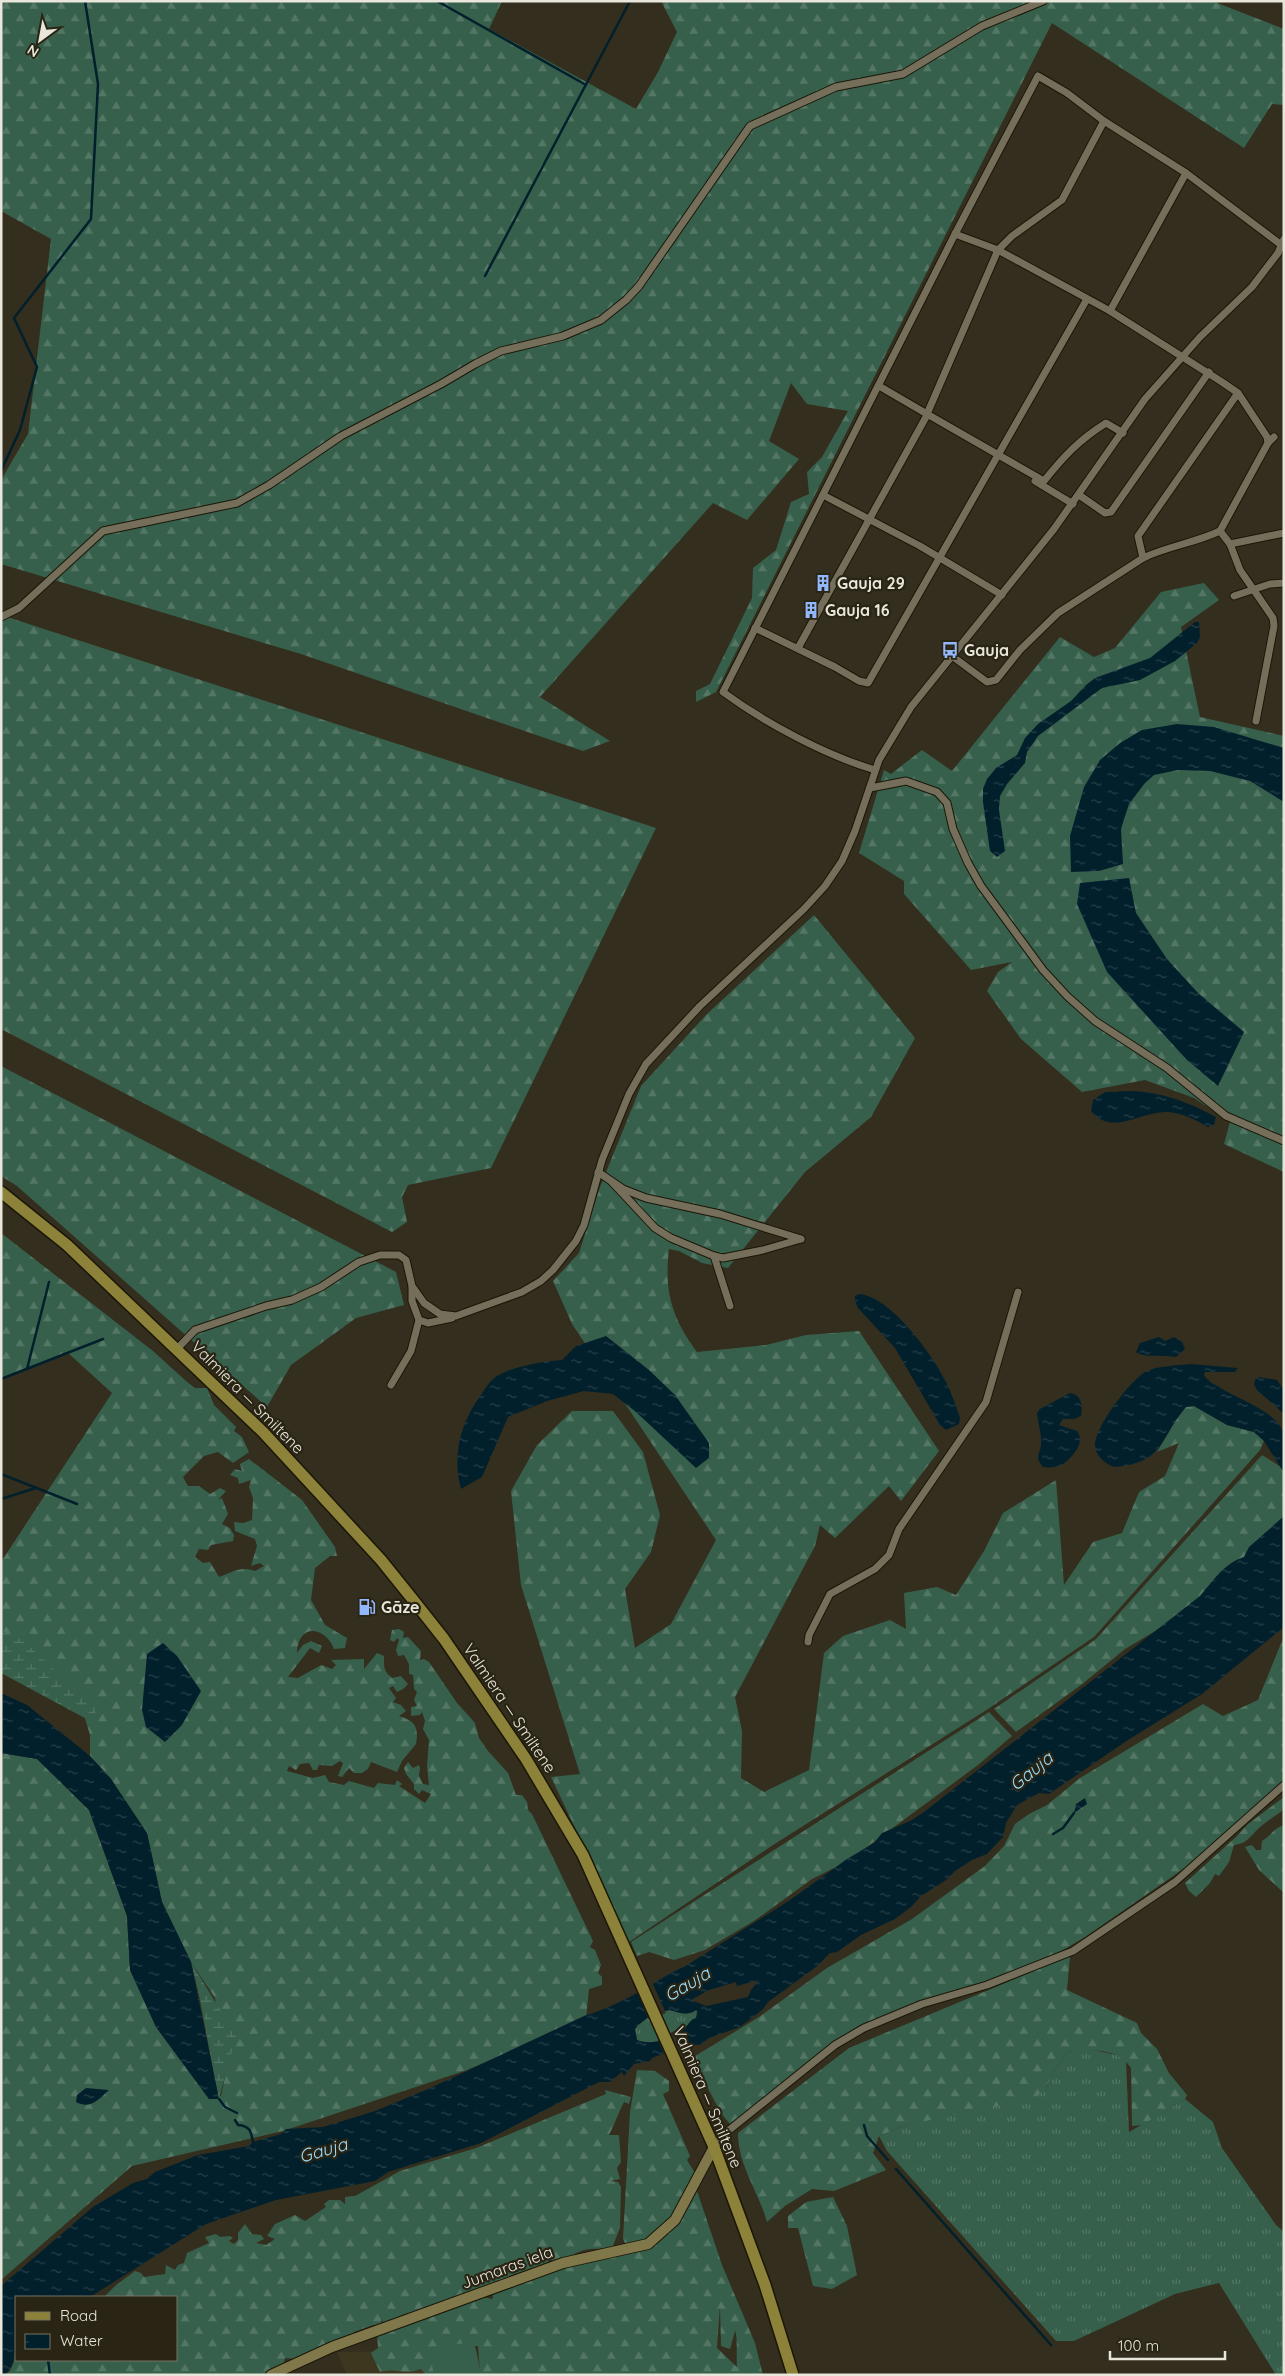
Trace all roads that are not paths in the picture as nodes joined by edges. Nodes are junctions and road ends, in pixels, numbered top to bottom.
1 (1043, 1) edge
2 (1104, 121) junction
3 (1186, 173) junction
4 (955, 234) junction
5 (1283, 244) edge
6 (998, 250) junction
7 (1087, 299) junction
8 (1110, 311) junction
9 (1182, 356) junction
10 (1209, 372) junction
11 (878, 388) junction
12 (1238, 394) junction
13 (927, 416) junction
14 (1123, 433) junction
15 (1274, 437) dead end
16 (1268, 443) junction
17 (997, 457) junction
18 (823, 495) junction
19 (1079, 495) junction
20 (1073, 504) junction
21 (871, 520) junction
22 (1220, 531) junction
23 (1284, 533) edge
24 (1230, 544) junction
25 (940, 558) junction
26 (1143, 558) junction
27 (1284, 583) edge
28 (1252, 590) junction
29 (1002, 595) junction
30 (1234, 596) dead end
31 (1, 617) edge
32 (755, 628) junction
33 (798, 648) junction
34 (952, 656) junction
35 (1256, 721) dead end
36 (875, 770) junction
37 (870, 788) junction
38 (1284, 1141) edge
39 (598, 1172) junction
40 (612, 1182) junction
41 (1, 1192) edge
42 (714, 1256) junction
43 (412, 1286) junction
44 (1018, 1292) dead end
45 (730, 1306) dead end
46 (456, 1316) junction
47 (419, 1320) junction
48 (177, 1349) junction
49 (391, 1385) dead end
50 (808, 1642) dead end
51 (1284, 1785) edge
52 (714, 2147) junction
53 (271, 2375) edge
54 (793, 2375) edge

1 - 31 street
2 - 3 street
2 - 4 street
2 - 6 street
3 - 5 street
3 - 8 street
4 - 6 street
4 - 11 street
5 - 9 street
6 - 7 street
6 - 13 street
7 - 8 street
7 - 17 street
8 - 9 street
9 - 10 street
9 - 14 street
10 - 12 street
10 - 19 street
11 - 13 street
11 - 18 street
12 - 16 street
12 - 26 street
13 - 17 street
13 - 21 street
14 - 17 street
14 - 19 street
15 - 16 street
16 - 22 street
17 - 20 street
17 - 25 street
18 - 21 street
18 - 32 street
19 - 20 street
20 - 29 street
21 - 25 street
21 - 33 street
22 - 24 street
22 - 26 street
23 - 24 street
24 - 28 street
25 - 29 street
25 - 33 street
26 - 34 street
27 - 28 street
28 - 30 street
28 - 35 street
29 - 34 street
32 - 33 street
32 - 36 street
34 - 36 street
36 - 37 street
37 - 38 street
37 - 39 street
39 - 40 street
39 - 46 street
40 - 42 street
40 - 42 street
41 - 48 main road, Valmiera — Smiltene
42 - 45 street
43 - 46 street
43 - 47 street
43 - 48 street
44 - 50 street
46 - 47 street
47 - 49 street
48 - 52 main road, Valmiera — Smiltene
51 - 52 street
52 - 53 street, Jumaras iela
52 - 54 main road, Valmiera — Smiltene

